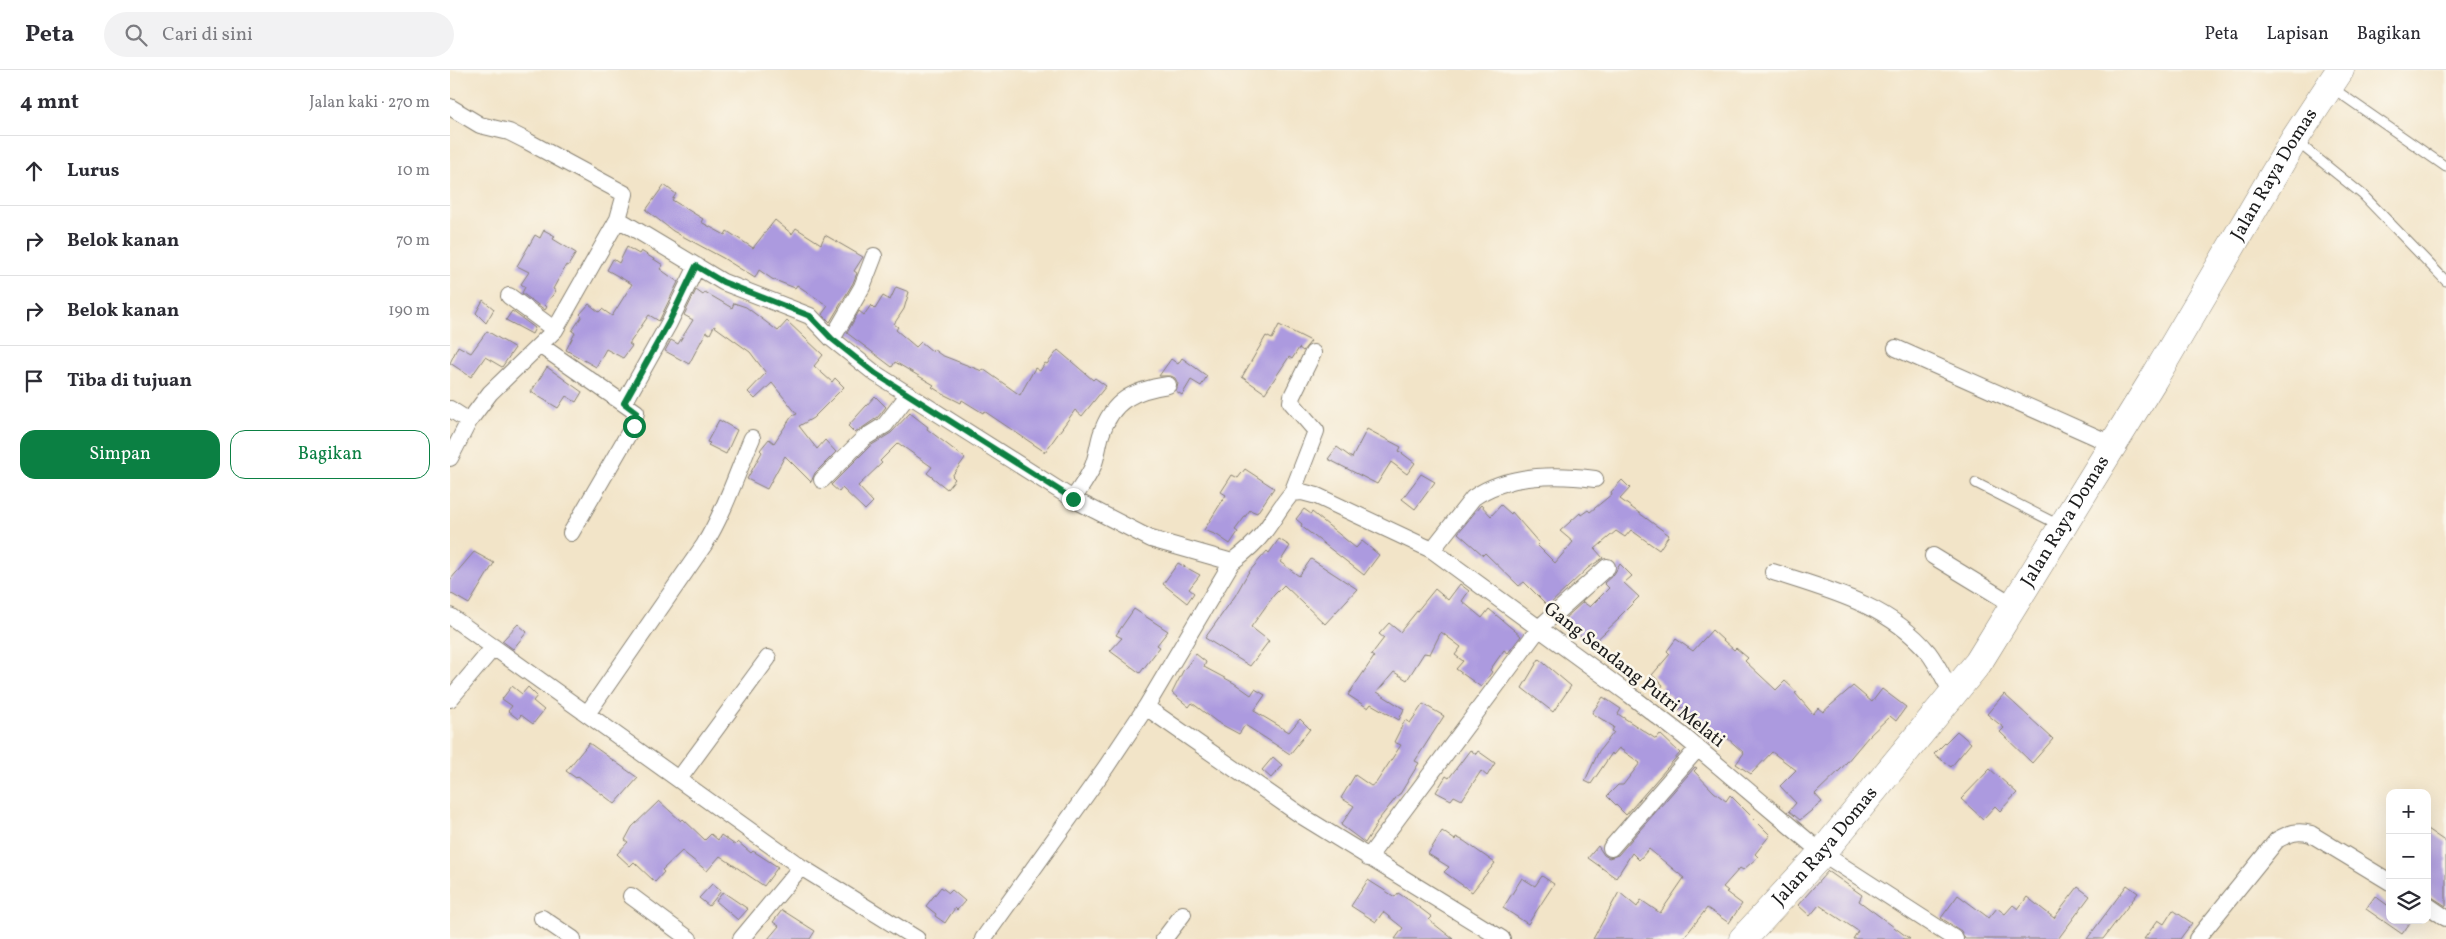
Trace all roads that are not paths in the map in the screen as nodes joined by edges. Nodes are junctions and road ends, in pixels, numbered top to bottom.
1 (2335, 78) edge
2 (451, 109) edge
3 (2294, 140) junction
4 (2446, 167) edge
5 (618, 219) junction
6 (874, 256) dead end
7 (696, 266) junction
8 (2446, 281) edge
9 (509, 296) dead end
10 (555, 330) junction
11 (832, 339) junction
12 (541, 346) junction
13 (1896, 348) dead end
14 (1313, 353) dead end
15 (1168, 385) dead end
16 (909, 394) junction
17 (624, 403) junction
18 (450, 409) edge
19 (469, 422) junction
20 (752, 438) dead end
21 (2114, 445) junction
22 (450, 458) edge
23 (1595, 479) dead end
24 (822, 480) dead end
25 (1976, 483) dead end
26 (1292, 493) junction
27 (1073, 499) junction
28 (2063, 528) junction
29 (571, 534) dead end
30 (1432, 550) junction
31 (1933, 556) dead end
32 (1232, 562) junction
33 (1607, 567) dead end
34 (1773, 572) dead end
35 (2015, 606) junction
36 (450, 616) edge
37 (1540, 627) junction
38 (494, 647) junction
39 (768, 658) dead end
40 (1953, 695) junction
41 (450, 699) edge
42 (1146, 707) junction
43 (587, 714) junction
44 (1698, 748) junction
45 (679, 779) junction
46 (1611, 848) dead end
47 (1822, 853) junction
48 (1368, 858) junction
49 (802, 867) junction
50 (2386, 880) edge
51 (631, 896) dead end
52 (2431, 908) edge
53 (1183, 914) dead end
54 (542, 918) dead end
55 (2446, 918) edge
56 (573, 939) edge
57 (688, 939) edge
58 (741, 939) edge
59 (917, 939) edge
60 (983, 939) edge
61 (1164, 939) edge
62 (1502, 939) edge
63 (1743, 939) edge
64 (1955, 939) edge
65 (2197, 939) edge

1 - 3 highway, Jalan Raya Domas
1 - 4 lane
2 - 5 street
3 - 8 lane
3 - 21 highway, Jalan Raya Domas
5 - 7 street
5 - 10 street
6 - 11 street
7 - 11 street
7 - 17 street
9 - 10 street
10 - 12 street
11 - 16 street
12 - 17 street
12 - 19 street
13 - 21 street
14 - 26 street
15 - 27 street
16 - 24 street
16 - 27 street
17 - 29 street
18 - 19 street
19 - 22 street
20 - 43 street
21 - 28 highway, Jalan Raya Domas
23 - 30 street
25 - 28 lane
26 - 30 street, Gang Sendang Putri Melati
26 - 32 street
27 - 32 street
28 - 35 highway, Jalan Raya Domas
30 - 37 street, Gang Sendang Putri Melati
31 - 35 street
32 - 42 street
33 - 37 street
34 - 40 street
35 - 40 highway, Jalan Raya Domas
36 - 38 street
37 - 44 street, Gang Sendang Putri Melati
37 - 48 street
38 - 41 street
38 - 43 street
39 - 45 street
40 - 47 highway, Jalan Raya Domas
42 - 48 street
42 - 60 street
43 - 45 street
44 - 46 street
44 - 47 street, Gang Sendang Putri Melati
45 - 49 street
47 - 63 highway, Jalan Raya Domas
47 - 64 street, Gang Sendang Putri Melati
48 - 62 street
49 - 58 street
49 - 59 street
50 - 65 street
51 - 57 street
52 - 55 street
53 - 61 street
54 - 56 street

